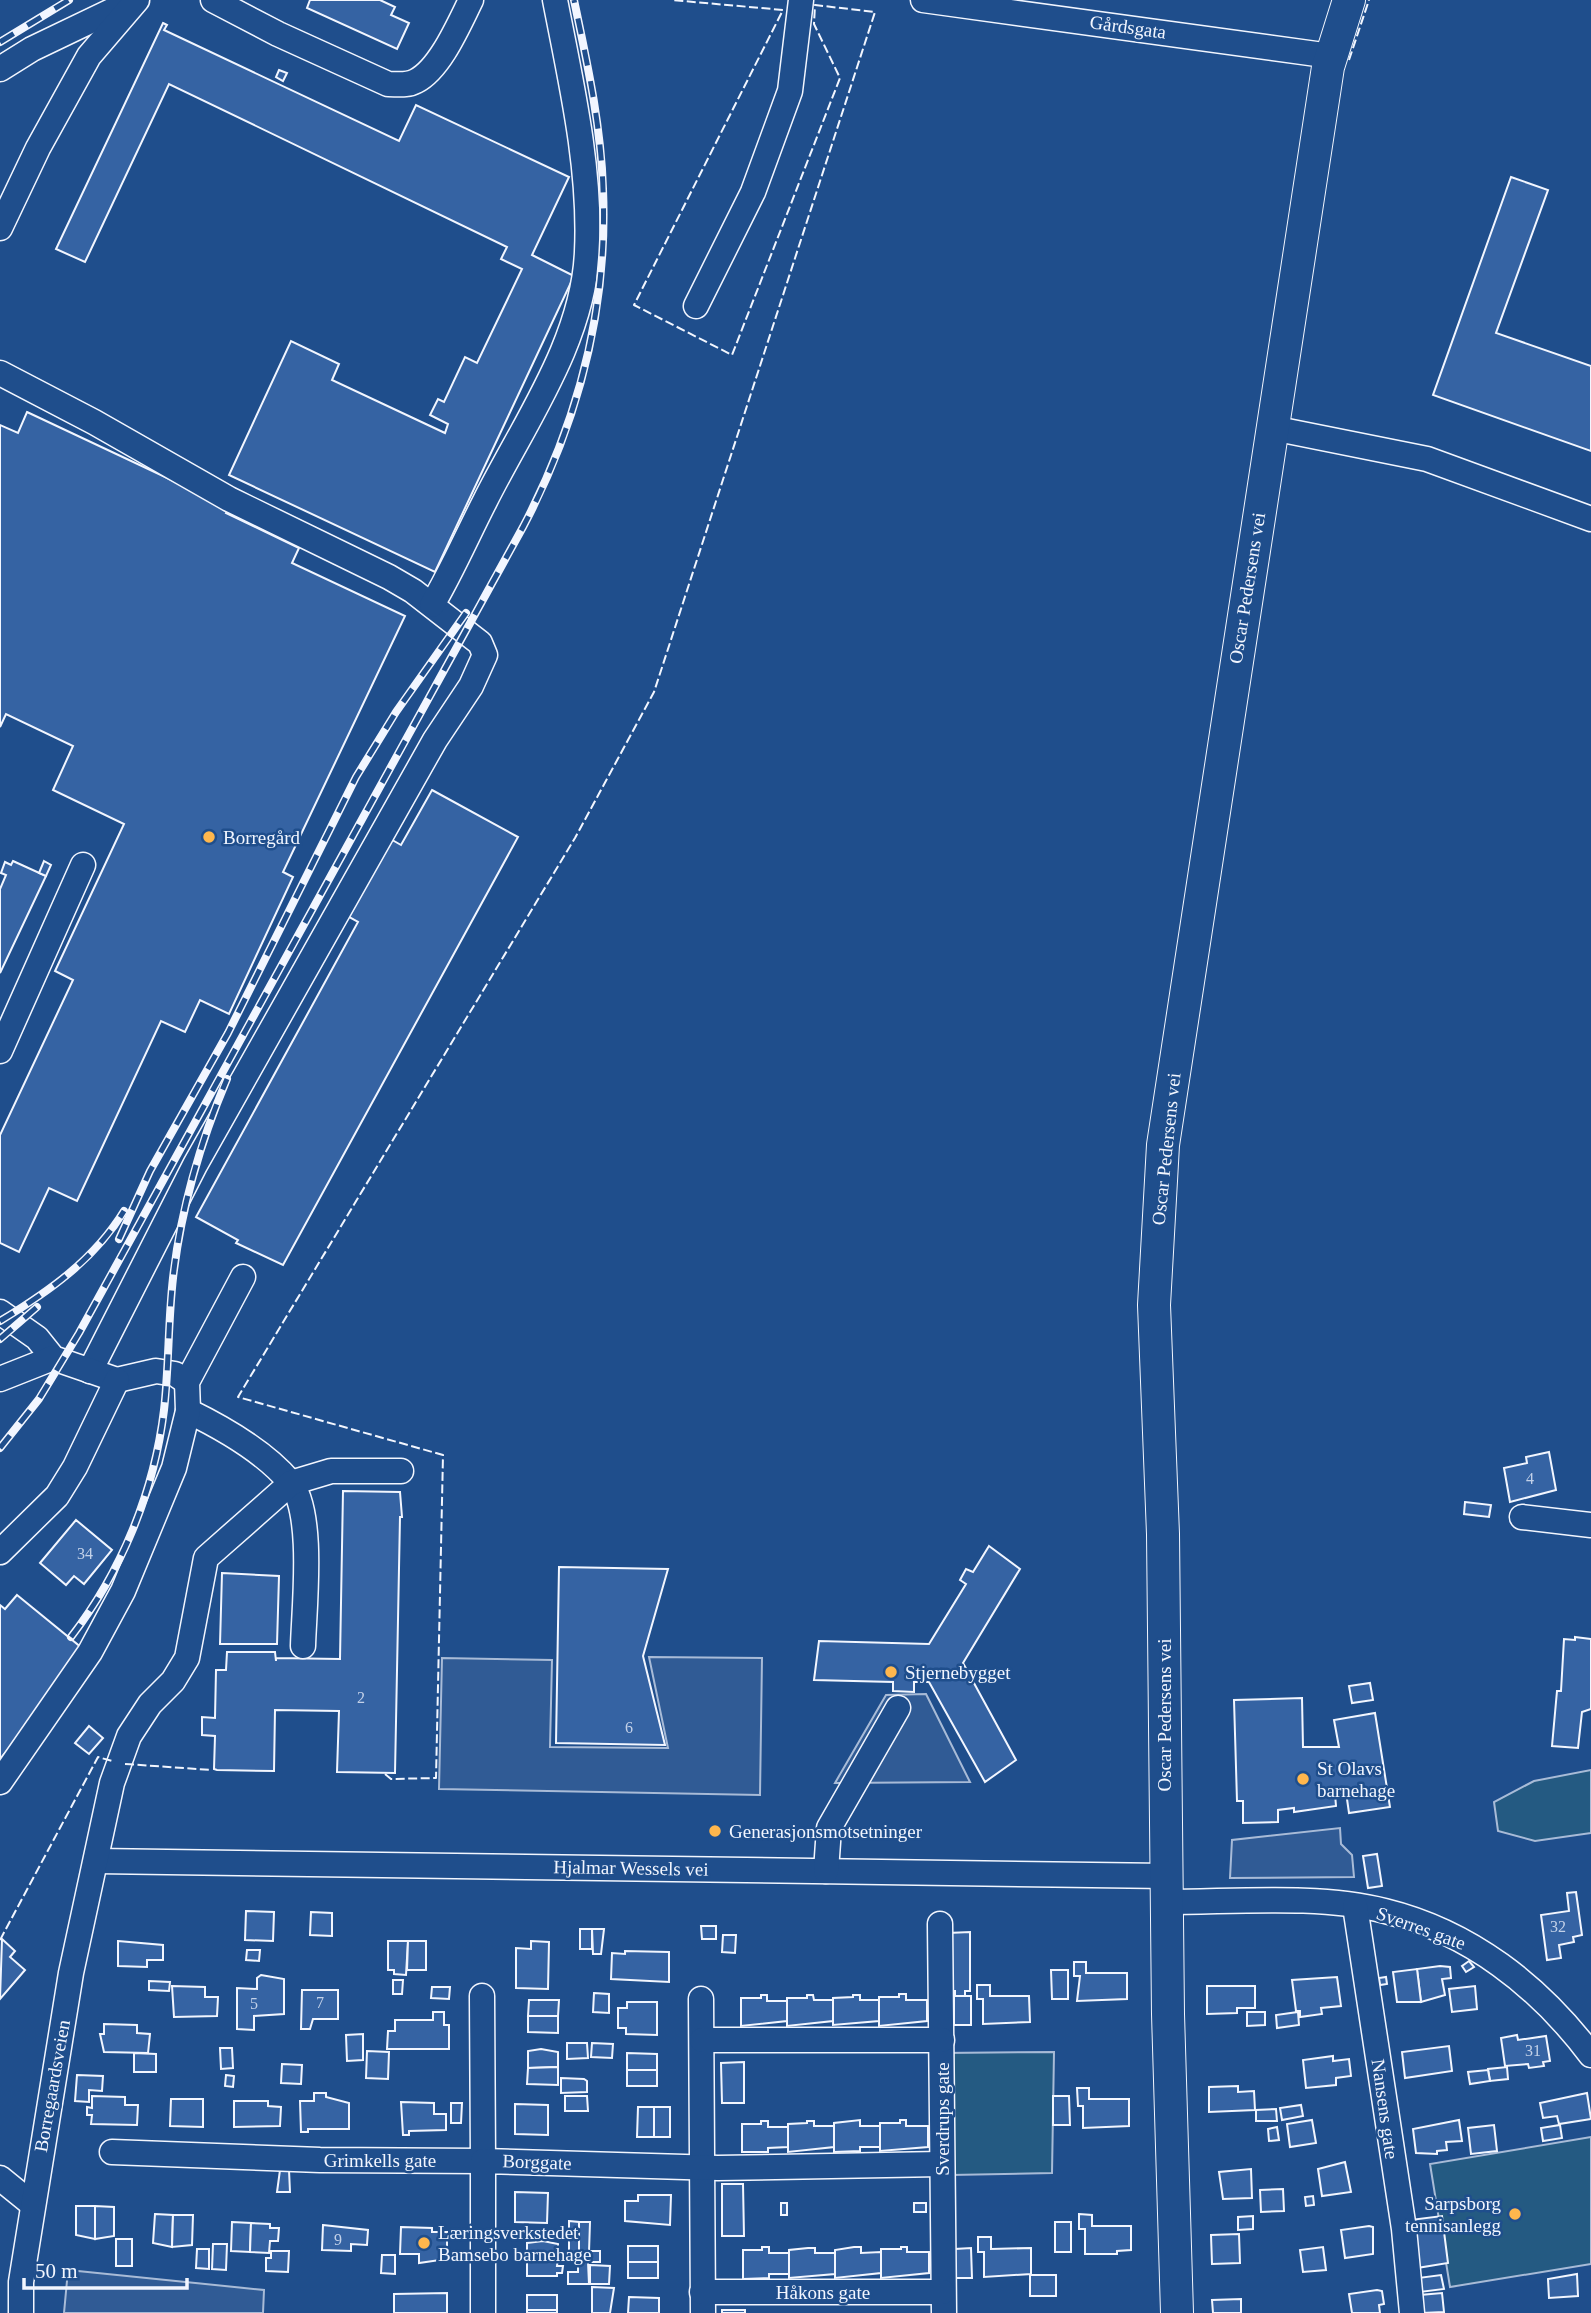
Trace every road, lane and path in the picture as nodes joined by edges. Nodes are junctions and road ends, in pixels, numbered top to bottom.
1 (135, 0) edge
2 (213, 0) edge
3 (471, 0) edge
4 (555, 0) edge
5 (801, 0) edge
6 (923, 0) edge
7 (1349, 0) edge
8 (1331, 56) junction
9 (0, 69) edge
10 (0, 228) edge
11 (696, 306) dead end
12 (0, 373) edge
13 (1272, 428) junction
14 (1591, 519) edge
15 (432, 605) junction
16 (83, 865) dead end
17 (0, 1051) edge
18 (243, 1277) dead end
19 (0, 1312) edge
20 (53, 1358) junction
21 (90, 1371) junction
22 (0, 1379) edge
23 (117, 1380) junction
24 (187, 1382) junction
25 (188, 1411) junction
26 (401, 1471) dead end
27 (291, 1483) junction
28 (1522, 1517) dead end
29 (1591, 1525) edge
30 (0, 1552) edge
31 (303, 1646) dead end
32 (898, 1708) dead end
33 (0, 1782) edge
34 (96, 1861) junction
35 (826, 1871) junction
36 (1166, 1889) junction
37 (1355, 1906) junction
38 (940, 1924) dead end
39 (482, 1996) dead end
40 (701, 1999) dead end
41 (702, 2040) junction
42 (942, 2040) junction
43 (1591, 2054) edge
44 (112, 2152) dead end
45 (483, 2161) junction
46 (941, 2164) junction
47 (701, 2167) junction
48 (0, 2178) edge
49 (32, 2204) junction
50 (944, 2302) edge
51 (703, 2303) edge
52 (21, 2313) edge
53 (482, 2313) edge
54 (1177, 2313) edge
55 (1412, 2313) edge

1 - 9 street
1 - 10 street
2 - 3 street
4 - 15 street
5 - 11 street
6 - 8 street, Gårdsgata
7 - 8 main road, Oscar Pedersens vei
8 - 13 main road, Oscar Pedersens vei
12 - 15 street
13 - 14 street
13 - 36 main road, Oscar Pedersens vei
15 - 21 street
16 - 17 street
18 - 24 street
19 - 20 street
20 - 21 street
20 - 22 street
21 - 23 street
23 - 24 street
23 - 30 street
24 - 25 street
25 - 27 street
25 - 33 street
26 - 27 street
27 - 31 street
27 - 34 street, Borregaardsveien
28 - 29 street
32 - 35 street
34 - 35 street, Hjalmar Wessels vei
34 - 49 street, Borregaardsveien
35 - 36 street, Hjalmar Wessels vei
36 - 37 street, Sverres gate
36 - 54 main road, Oscar Pedersens vei
37 - 43 street, Sverres gate
37 - 55 street, Nansens gate
38 - 42 street, Sverdrups gate
39 - 45 street
40 - 41 street, Håkons gate
41 - 42 street
41 - 47 street, Håkons gate
42 - 46 street, Sverdrups gate
44 - 45 street, Grimkells gate
45 - 47 street, Borggate
45 - 53 street, Borggate
46 - 47 street
46 - 50 street, Sverdrups gate
47 - 51 street, Håkons gate
48 - 49 street
49 - 52 street, Borregaardsveien
50 - 51 street, Håkons gate

